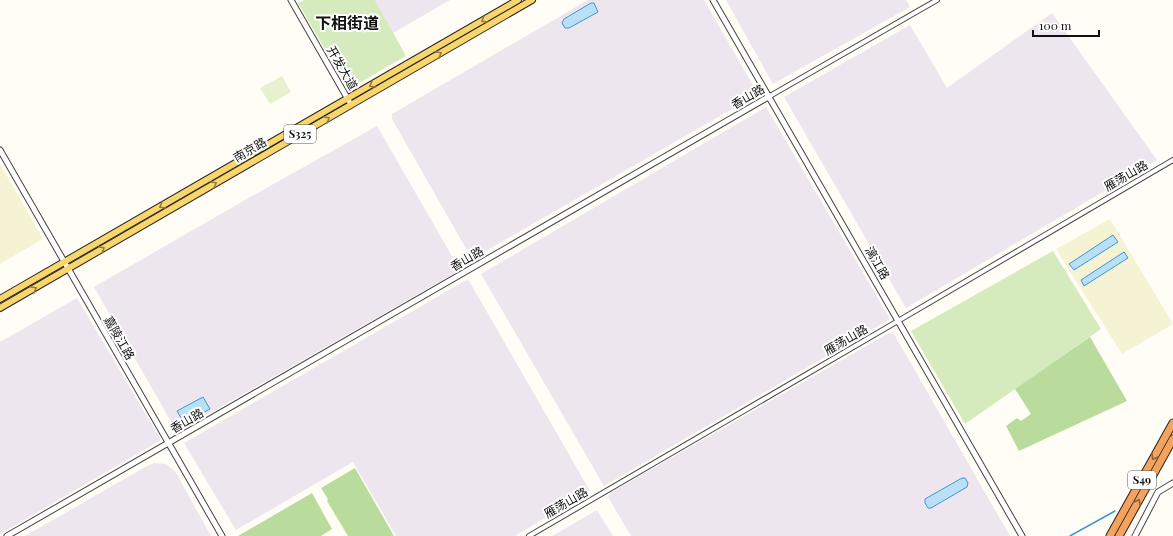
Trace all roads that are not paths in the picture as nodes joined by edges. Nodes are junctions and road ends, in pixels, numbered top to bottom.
1 (291, 0) edge
2 (518, 0) edge
3 (532, 0) edge
4 (713, 0) edge
5 (937, 0) edge
6 (770, 96) junction
7 (349, 102) junction
8 (0, 150) edge
9 (1173, 160) edge
10 (64, 262) junction
11 (68, 269) junction
12 (0, 299) edge
13 (0, 308) edge
14 (898, 322) junction
15 (1173, 423) edge
16 (1173, 439) edge
17 (168, 444) junction
18 (1173, 484) edge
19 (7, 536) edge
20 (222, 536) edge
21 (529, 536) edge
22 (1022, 536) edge
23 (1110, 536) edge
24 (1119, 536) edge
25 (1135, 536) edge

1 - 7 street, 开发大道
2 -> 7 main road, 南京路 / S325
7 -> 3 main road, 南京路 / S325
4 - 6 street, 漓江路
5 - 6 street, 香山路
6 - 14 street, 漓江路
6 - 17 street, 香山路
7 -> 10 main road, 南京路 / S325
11 -> 7 main road, 南京路 / S325
8 - 10 street, 嘉陵江路
9 - 14 street, 雁荡山路
10 - 11 street, 嘉陵江路
10 - 12 main road, 南京路 / S325
13 -> 11 main road, 南京路 / S325
11 - 17 street, 嘉陵江路
14 - 21 street, 雁荡山路
14 - 22 street, 漓江路
15 -> 23 highway, S49
24 -> 16 highway, S49
17 - 19 street, 香山路
17 - 20 street, 嘉陵江路
18 - 25 street

